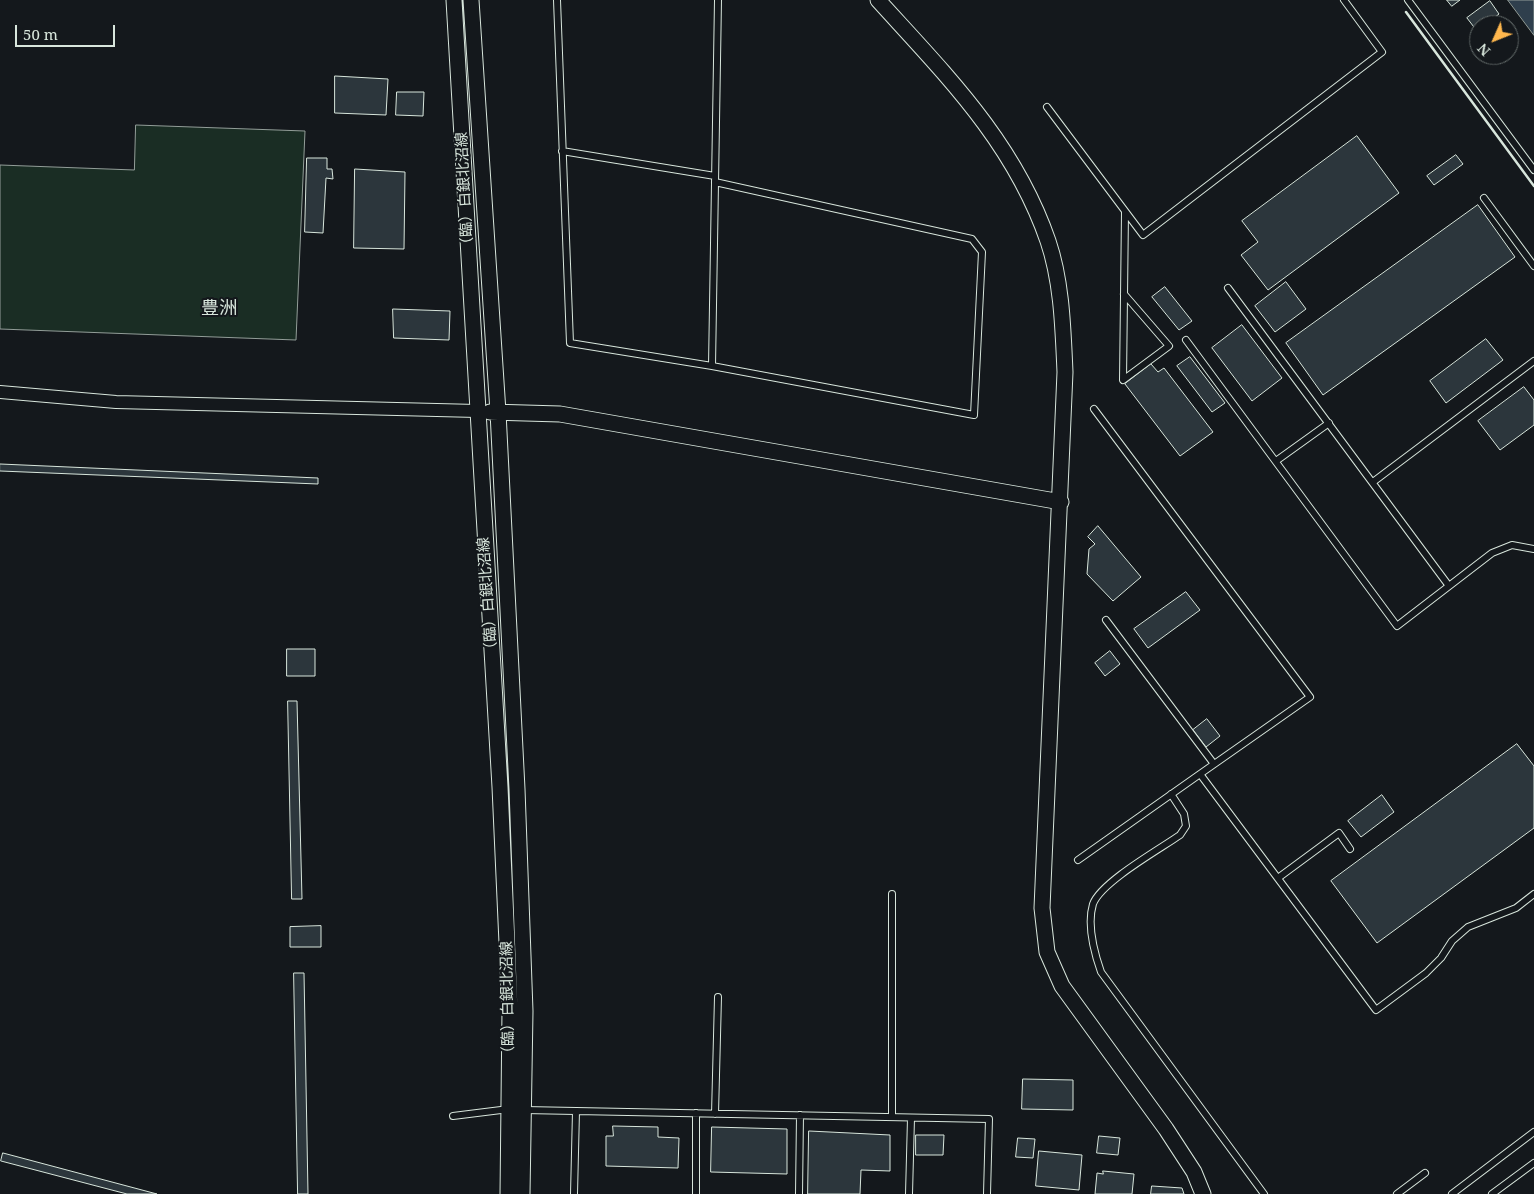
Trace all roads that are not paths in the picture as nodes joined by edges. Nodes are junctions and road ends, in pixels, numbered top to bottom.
1 (454, 0) edge
2 (471, 0) edge
3 (482, 0) edge
4 (557, 0) edge
5 (718, 0) edge
6 (878, 0) edge
7 (1344, 0) edge
8 (1408, 0) edge
9 (472, 17) junction
10 (1047, 107) dead end
11 (562, 151) junction
12 (1534, 170) edge
13 (715, 180) junction
14 (1484, 198) dead end
15 (1125, 212) junction
16 (1534, 266) edge
17 (1228, 288) dead end
18 (1124, 294) junction
19 (1186, 340) dead end
20 (1534, 361) edge
21 (712, 366) junction
22 (0, 392) edge
23 (1094, 409) dead end
24 (477, 411) junction
25 (498, 412) junction
26 (1329, 423) junction
27 (1276, 461) junction
28 (1373, 482) junction
29 (1060, 502) junction
30 (1534, 549) edge
31 (1449, 586) junction
32 (1106, 620) dead end
33 (1214, 764) junction
34 (1200, 774) junction
35 (1172, 794) junction
36 (1350, 849) dead end
37 (1078, 860) dead end
38 (1278, 878) junction
39 (892, 894) dead end
40 (1534, 894) edge
41 (718, 997) dead end
42 (516, 1109) junction
43 (576, 1110) junction
44 (696, 1113) junction
45 (715, 1114) junction
46 (800, 1115) junction
47 (453, 1116) dead end
48 (892, 1117) junction
49 (911, 1118) junction
50 (1534, 1132) edge
51 (1534, 1163) edge
52 (1425, 1173) dead end
53 (508, 1194) edge
54 (522, 1194) edge
55 (574, 1194) edge
56 (696, 1194) edge
57 (799, 1194) edge
58 (909, 1194) edge
59 (987, 1194) edge
60 (1204, 1194) edge
61 (1264, 1194) edge
62 (1397, 1194) edge
63 (1452, 1194) edge
64 (1492, 1194) edge

1 - 24 street, （臨）白銀北沼線
2 - 9 street, （臨）白銀北沼線
3 - 9 street
4 - 11 lane
5 - 13 lane
6 - 29 street
7 - 15 lane
8 - 12 lane
9 - 25 street, （臨）白銀北沼線
10 - 15 lane
11 - 13 lane
11 - 21 lane
13 - 21 lane
13 - 21 lane
14 - 16 lane
15 - 18 lane
17 - 26 lane
18 - 18 lane
19 - 27 lane
20 - 28 lane
22 - 24 street
23 - 33 lane
24 - 25 street
24 - 42 street, （臨）白銀北沼線
25 - 29 street
25 - 42 street, （臨）白銀北沼線
26 - 27 lane
26 - 28 lane
27 - 31 lane
28 - 31 lane
29 - 60 street
30 - 31 lane
32 - 33 lane
33 - 34 lane
34 - 35 lane
34 - 38 lane
35 - 37 lane
35 - 61 lane
36 - 38 lane
38 - 40 lane
39 - 48 lane
41 - 45 lane
42 - 43 lane
42 - 47 lane
42 - 53 street, （臨）白銀北沼線
42 - 54 street, （臨）白銀北沼線
43 - 44 lane
43 - 55 lane
44 - 45 lane
44 - 56 lane
45 - 46 lane
46 - 48 lane
46 - 57 lane
48 - 49 lane
49 - 58 lane
49 - 59 lane
50 - 63 lane
51 - 64 lane
52 - 62 lane

